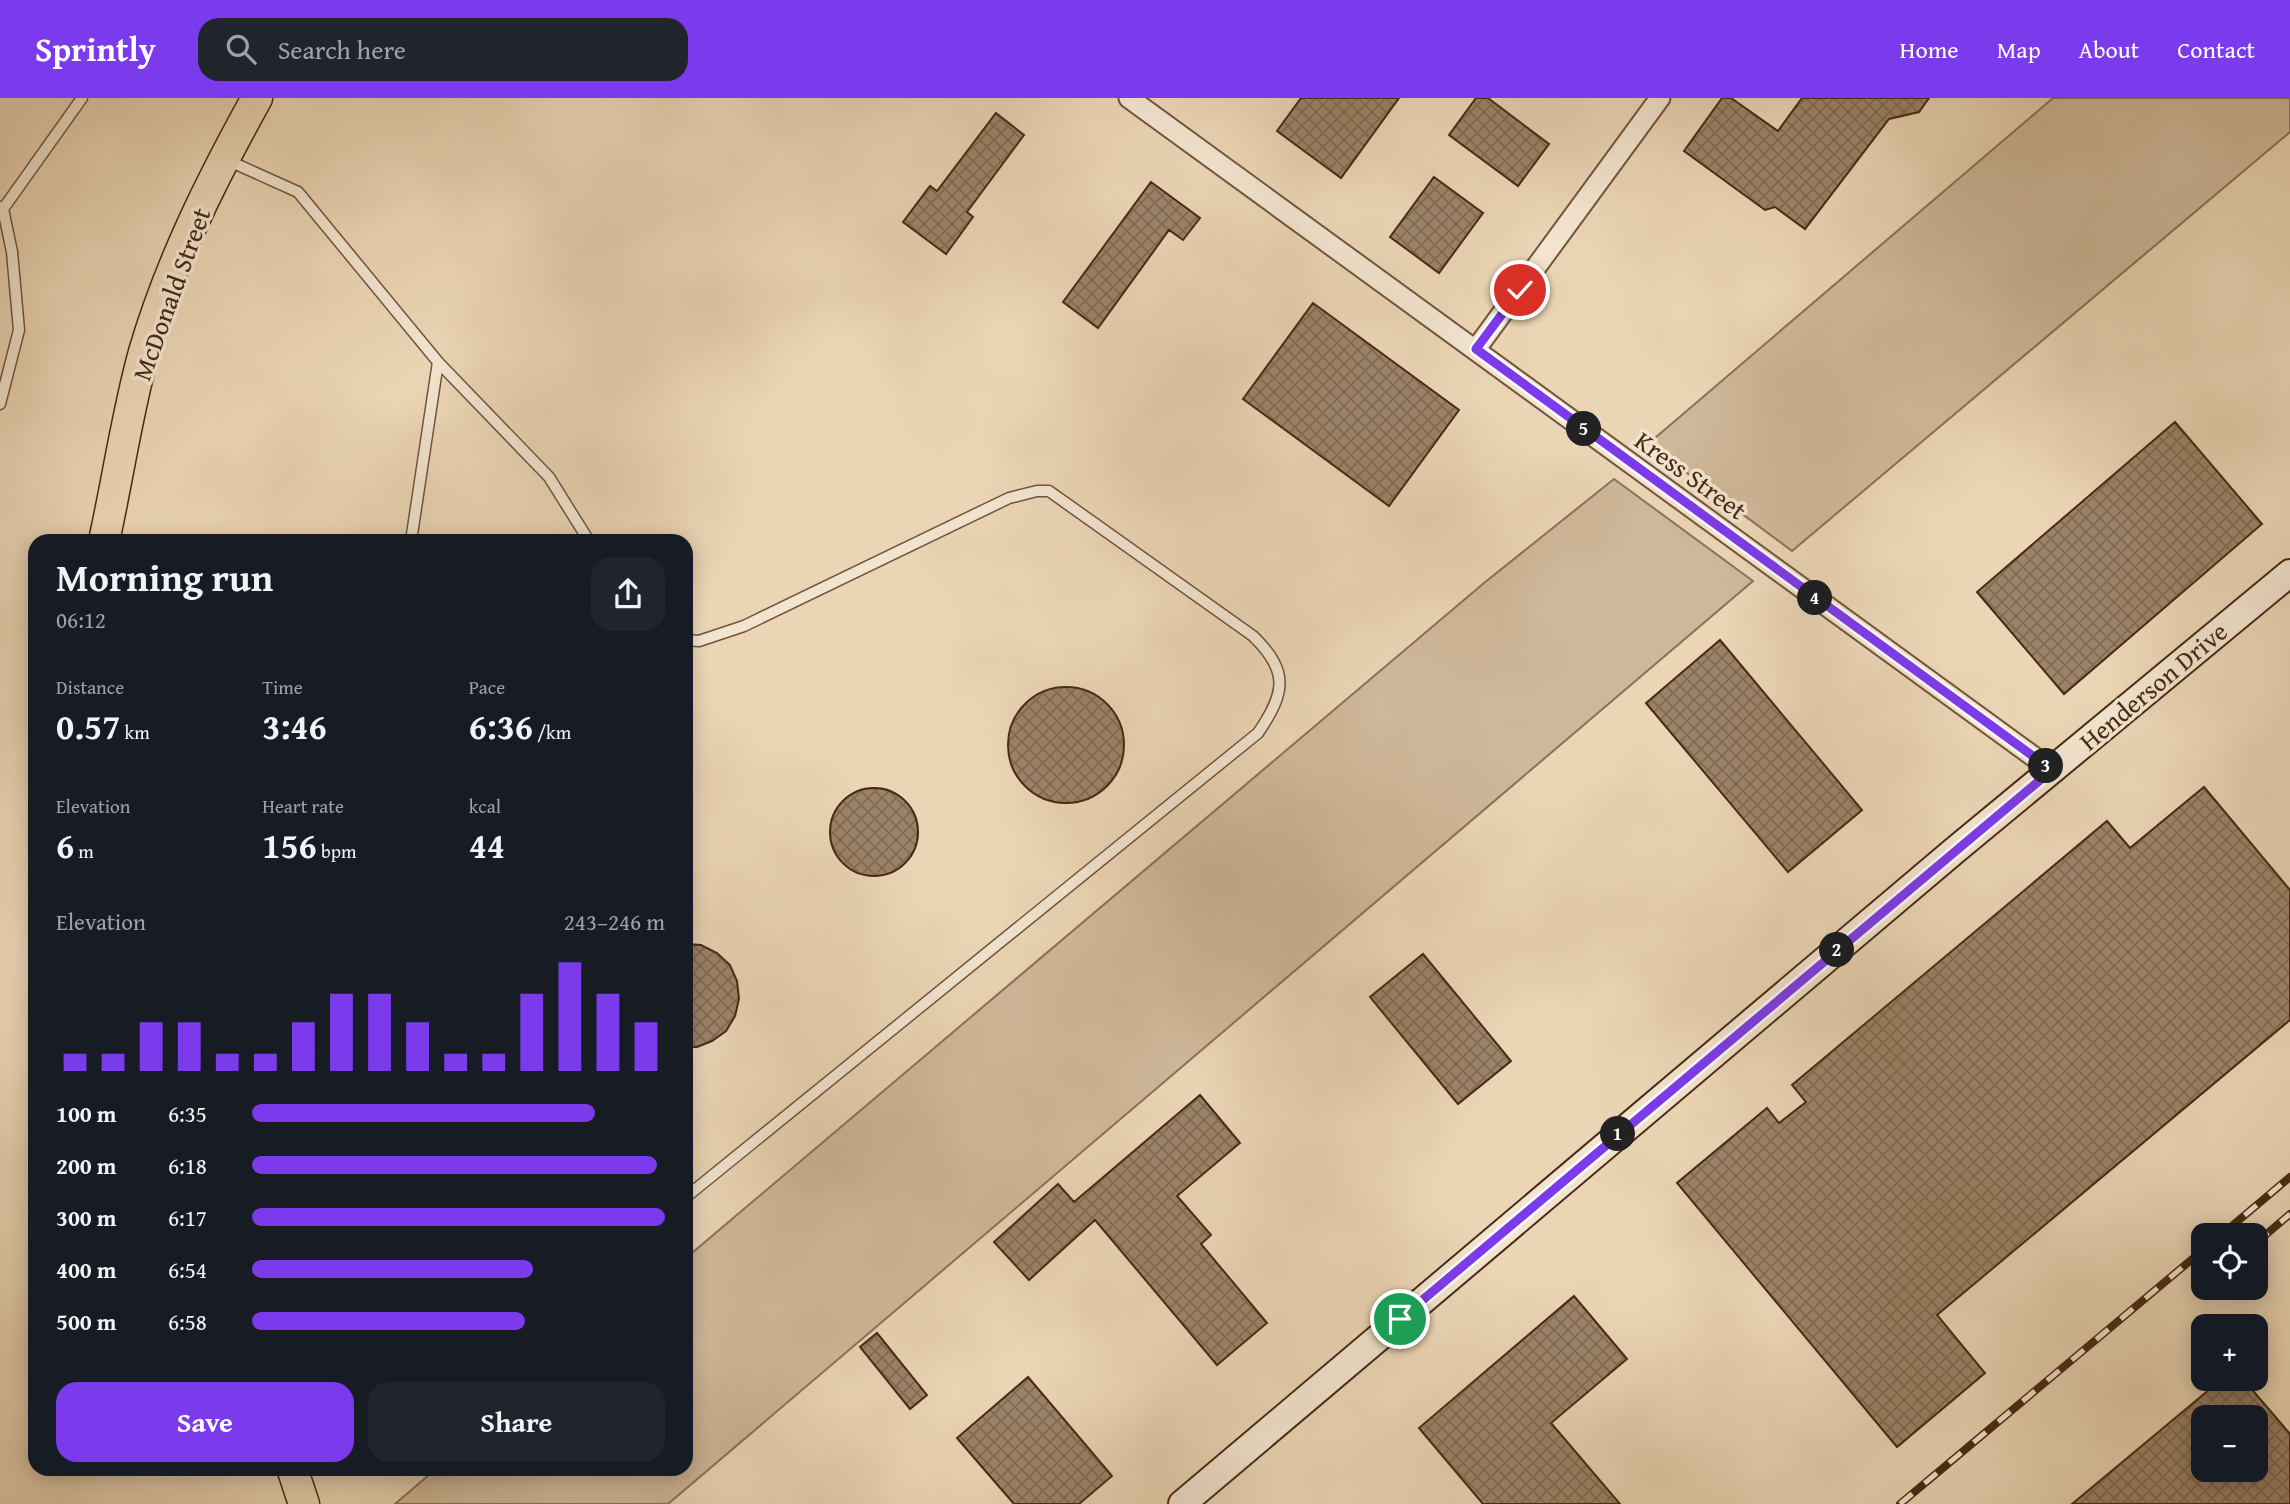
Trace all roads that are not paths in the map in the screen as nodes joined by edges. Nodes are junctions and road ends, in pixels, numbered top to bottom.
1 (82, 98) edge
2 (257, 98) edge
3 (1129, 98) edge
4 (1660, 98) edge
5 (223, 159) junction
6 (2, 208) edge
7 (1476, 349) junction
8 (438, 362) junction
9 (0, 404) edge
10 (106, 534) edge
11 (412, 534) edge
12 (585, 534) edge
13 (2290, 573) edge
14 (693, 641) edge
15 (2052, 770) junction
16 (693, 1191) edge
17 (295, 1476) edge
18 (304, 1504) edge
19 (1182, 1504) edge

1 - 6 lane
2 - 5 main road, McDonald Street
3 - 7 street, Kress Street
4 - 7 street
5 - 8 lane
5 - 10 main road, McDonald Street
6 - 9 lane
7 - 15 street, Kress Street
8 - 11 lane
8 - 12 lane
13 - 15 street, Henderson Drive
14 - 16 lane
15 - 19 street, Henderson Drive
17 - 18 main road

